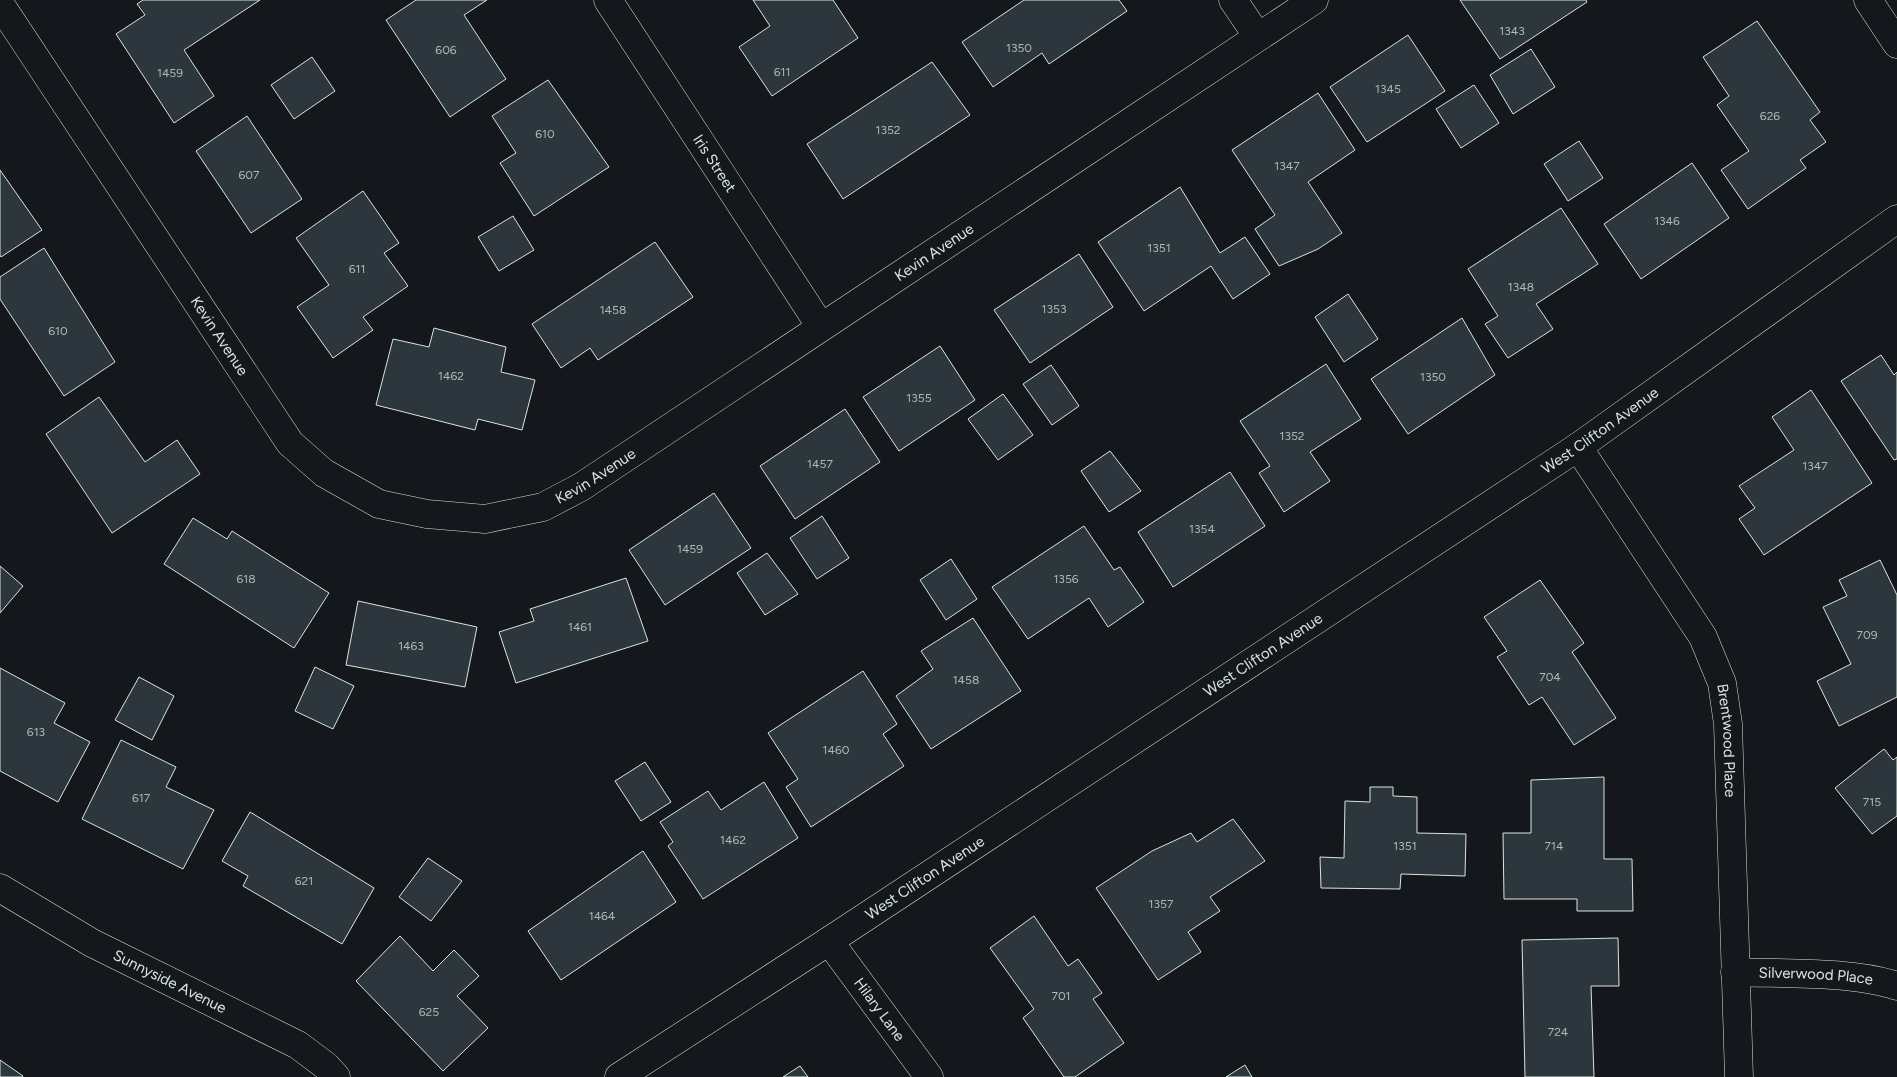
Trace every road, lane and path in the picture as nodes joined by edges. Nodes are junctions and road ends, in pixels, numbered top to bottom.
1 (608, 0) edge
2 (1233, 0) edge
3 (1314, 0) edge
4 (1868, 0) edge
5 (0, 4) edge
6 (1258, 37) junction
7 (1897, 44) edge
8 (1897, 219) edge
9 (821, 327) junction
10 (1578, 447) junction
11 (0, 888) edge
12 (829, 941) junction
13 (1736, 972) junction
14 (1897, 986) edge
15 (336, 1077) edge
16 (619, 1077) edge
17 (929, 1077) edge
18 (1739, 1077) edge

1 - 9 street, Iris Street
2 - 6 street
3 - 6 street, Kevin Avenue
4 - 7 street
5 - 9 street, Kevin Avenue
6 - 9 street, Kevin Avenue
8 - 10 street, West Clifton Avenue
10 - 12 street, West Clifton Avenue
10 - 13 street, Brentwood Place
11 - 15 street, Sunnyside Avenue
12 - 16 street, West Clifton Avenue
12 - 17 street, Hilary Lane
13 - 14 street, Silverwood Place
13 - 18 street, Brentwood Place

